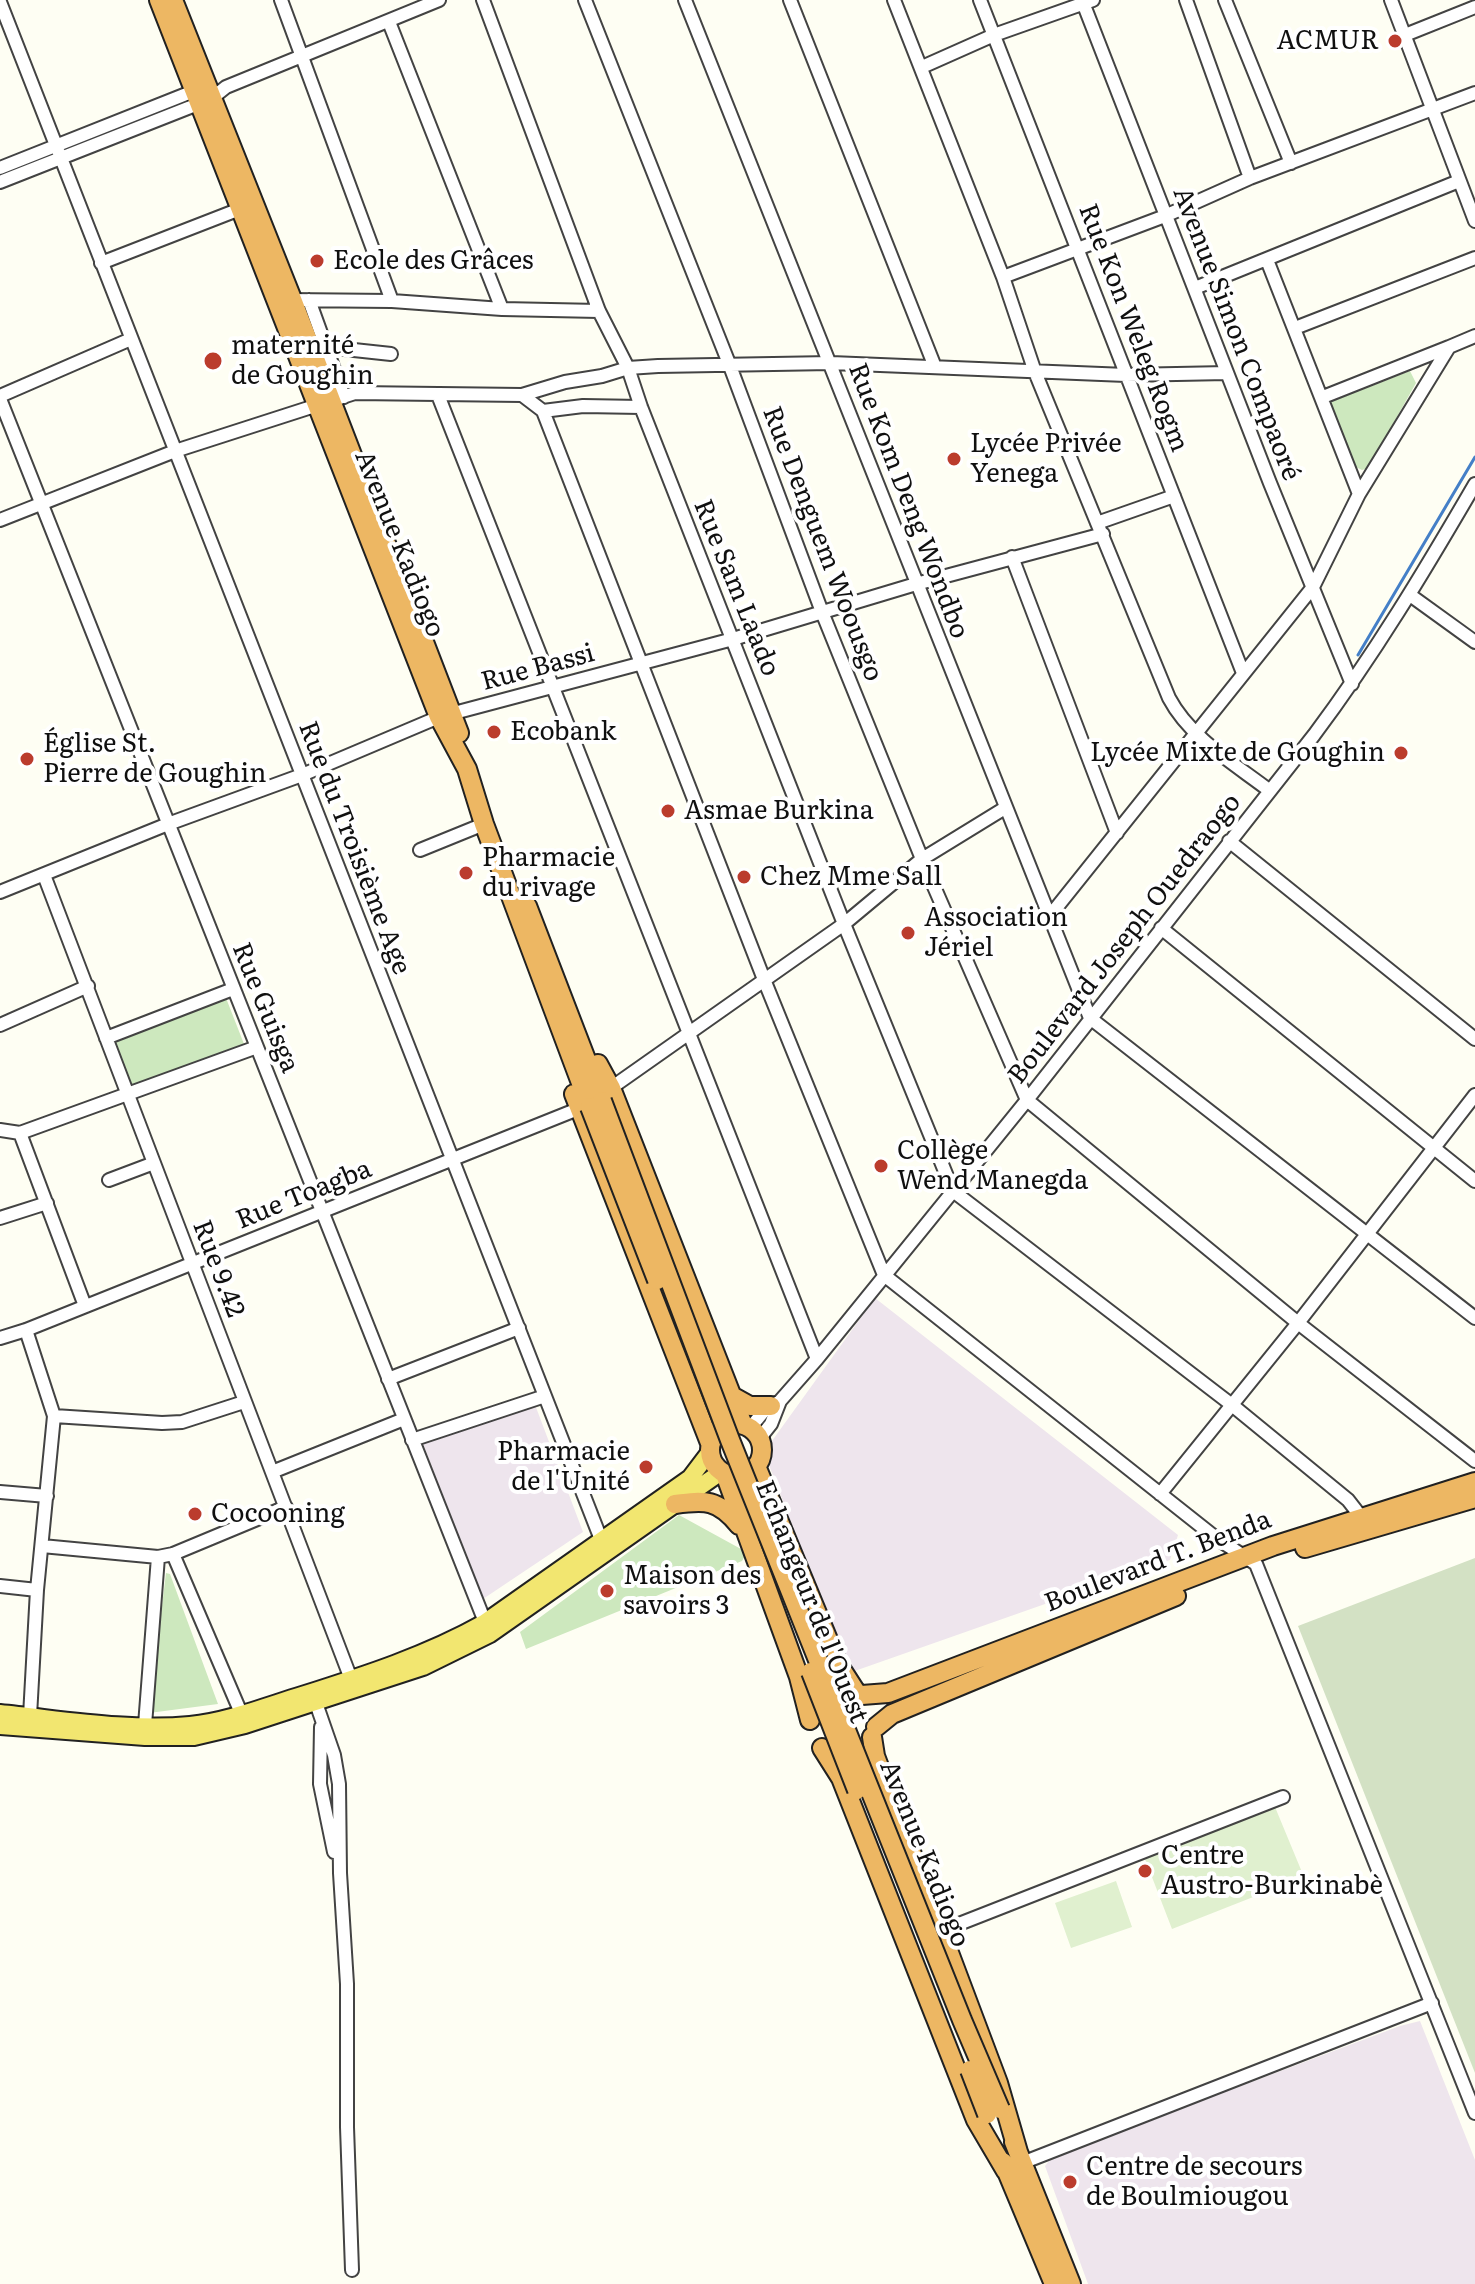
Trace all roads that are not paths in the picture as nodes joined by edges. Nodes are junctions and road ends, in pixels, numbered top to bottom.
1 (159, 0) edge
2 (173, 0) edge
3 (281, 0) edge
4 (439, 0) edge
5 (483, 0) edge
6 (585, 0) edge
7 (685, 0) edge
8 (790, 0) edge
9 (894, 0) edge
10 (980, 0) edge
11 (1186, 0) edge
12 (1225, 0) edge
13 (1391, 0) edge
14 (1086, 1) edge
15 (0, 2) edge
16 (1475, 7) edge
17 (389, 22) junction
18 (994, 35) junction
19 (1405, 35) junction
20 (302, 57) junction
21 (922, 67) junction
22 (1475, 93) edge
23 (207, 94) junction
24 (1431, 109) junction
25 (55, 145) junction
26 (60, 159) junction
27 (1291, 163) junction
28 (0, 168) edge
29 (1250, 178) junction
30 (1459, 181) junction
31 (0, 182) edge
32 (240, 209) junction
33 (1165, 216) junction
34 (1475, 221) edge
35 (1078, 247) junction
36 (1475, 258) edge
37 (1267, 260) junction
38 (101, 263) junction
39 (1003, 277) junction
40 (1195, 288) junction
41 (292, 300) junction
42 (392, 301) junction
43 (502, 309) junction
44 (599, 311) junction
45 (1295, 328) junction
46 (1475, 336) edge
47 (131, 339) junction
48 (326, 347) junction
49 (1449, 347) junction
50 (391, 354) dead end
51 (831, 363) junction
52 (730, 366) junction
53 (935, 367) junction
54 (628, 368) junction
55 (1035, 372) junction
56 (1227, 373) junction
57 (1126, 375) junction
58 (438, 395) junction
59 (522, 395) junction
60 (0, 397) edge
61 (1323, 397) junction
62 (330, 402) junction
63 (641, 407) junction
64 (543, 411) junction
65 (175, 451) junction
66 (1475, 484) edge
67 (1359, 494) junction
68 (1174, 496) junction
69 (42, 504) junction
70 (0, 520) edge
71 (1100, 528) junction
72 (1012, 557) junction
73 (916, 584) junction
74 (1313, 587) junction
75 (1410, 595) junction
76 (822, 612) junction
77 (733, 639) junction
78 (1475, 642) edge
79 (639, 664) junction
80 (1243, 673) junction
81 (1352, 684) junction
82 (552, 687) junction
83 (445, 716) junction
84 (1196, 733) junction
85 (302, 775) junction
86 (1270, 791) junction
87 (1005, 808) junction
88 (168, 824) junction
89 (484, 824) junction
90 (1117, 833) junction
91 (1229, 841) junction
92 (420, 850) dead end
93 (922, 859) junction
94 (44, 875) junction
95 (0, 892) edge
96 (1049, 917) junction
97 (844, 924) junction
98 (1161, 928) junction
99 (765, 982) junction
100 (88, 986) junction
101 (233, 989) junction
102 (1090, 1018) junction
103 (0, 1025) edge
104 (689, 1035) junction
105 (106, 1038) junction
106 (1475, 1039) edge
107 (257, 1047) junction
108 (577, 1055) junction
109 (128, 1095) junction
110 (1475, 1095) edge
111 (1027, 1100) junction
112 (595, 1101) junction
113 (0, 1130) edge
114 (20, 1133) junction
115 (1433, 1148) junction
116 (452, 1159) junction
117 (154, 1163) junction
118 (109, 1180) dead end
119 (1475, 1181) edge
120 (953, 1191) junction
121 (47, 1203) junction
122 (322, 1212) junction
123 (0, 1218) edge
124 (1367, 1233) junction
125 (193, 1263) junction
126 (884, 1275) junction
127 (85, 1306) junction
128 (1475, 1318) edge
129 (1298, 1323) junction
130 (519, 1328) junction
131 (26, 1330) junction
132 (0, 1338) edge
133 (817, 1359) junction
134 (388, 1379) junction
135 (545, 1396) junction
136 (732, 1396) junction
137 (244, 1402) junction
138 (776, 1403) junction
139 (1232, 1405) junction
140 (54, 1416) junction
141 (404, 1419) junction
142 (751, 1431) junction
143 (412, 1440) junction
144 (710, 1448) junction
145 (1475, 1461) edge
146 (756, 1466) junction
147 (272, 1472) junction
148 (723, 1473) junction
149 (1475, 1482) edge
150 (0, 1492) edge
151 (1160, 1494) junction
152 (47, 1496) junction
153 (1475, 1498) edge
154 (675, 1504) junction
155 (286, 1507) junction
156 (1362, 1518) junction
157 (747, 1535) junction
158 (42, 1546) junction
159 (604, 1546) junction
160 (173, 1554) junction
161 (158, 1557) junction
162 (1250, 1560) junction
163 (0, 1586) edge
164 (37, 1590) junction
165 (487, 1628) junction
166 (351, 1679) junction
167 (859, 1694) junction
168 (316, 1703) junction
169 (0, 1713) edge
170 (241, 1713) junction
171 (30, 1716) junction
172 (810, 1720) junction
173 (145, 1725) junction
174 (0, 1726) edge
175 (874, 1732) junction
176 (822, 1748) junction
177 (1283, 1797) dead end
178 (941, 1931) junction
179 (1432, 2003) junction
180 (994, 2111) junction
181 (1475, 2113) edge
182 (1015, 2162) junction
183 (352, 2270) dead end
184 (1054, 2284) edge
185 (1071, 2284) edge

1 - 23 highway, Avenue Kadiogo
2 - 23 highway, Avenue Kadiogo
3 - 20 street
4 - 17 street
5 - 44 street, Rue Sam Laado
6 - 52 street, Rue Denguem Woousgo
7 - 51 street, Rue Kom Deng Wondbo
8 - 53 street
9 - 21 street
10 - 18 street, Rue Kon Weleg Rogm
11 - 29 street
12 - 27 street
13 - 19 street
14 - 18 street
14 - 33 street, Avenue Simon Compaoré
15 - 25 street, Rue du Troisième Age
16 - 19 street
17 - 20 street
17 - 43 street
18 - 21 street
18 - 35 street, Rue Kon Weleg Rogm
19 - 24 street
20 - 23 street
20 - 42 street
21 - 39 street
22 - 24 street
23 - 25 street
23 - 26 street
23 - 32 highway, Avenue Kadiogo
23 - 41 highway, Avenue Kadiogo
24 - 27 street
24 - 30 street
25 - 26 street, Rue du Troisième Age
25 - 28 street
26 - 31 street
26 - 38 street, Rue du Troisième Age
27 - 29 street
29 - 33 street
30 - 34 street
30 - 37 street
32 - 38 street
32 - 41 highway, Avenue Kadiogo
33 - 35 street
33 - 40 street, Avenue Simon Compaoré
35 - 39 street
35 - 57 street, Rue Kon Weleg Rogm
36 - 45 street
37 - 40 street
37 - 45 street
38 - 47 street, Rue du Troisième Age
39 - 55 street
40 - 56 street, Avenue Simon Compaoré
41 - 42 street
41 - 48 street
41 - 62 highway, Avenue Kadiogo
42 - 43 street
43 - 44 street
44 - 54 street, Rue Sam Laado
45 - 61 street
46 - 49 street
47 - 60 street
47 - 65 street, Rue du Troisième Age
48 - 50 street
48 - 62 street
49 - 61 street
49 - 67 street
51 - 52 street
51 - 53 street
51 - 73 street, Rue Kom Deng Wondbo
52 - 54 street
52 - 76 street, Rue Denguem Woousgo
53 - 55 street
54 - 59 street
54 - 63 street, Rue Sam Laado
55 - 57 street
55 - 71 street
56 - 57 street
56 - 74 street, Avenue Simon Compaoré
57 - 68 street, Rue Kon Weleg Rogm
58 - 59 street
58 - 62 street
58 - 82 street
59 - 64 street
60 - 69 street, Rue Guisga
61 - 67 street
62 - 65 street
62 - 83 highway, Avenue Kadiogo
63 - 64 street
63 - 77 street, Rue Sam Laado
64 - 79 street
65 - 69 street
65 - 85 street, Rue du Troisième Age
66 - 75 street, Boulevard Joseph Ouedraogo
67 - 74 street
68 - 71 street, Rue Bassi
68 - 80 street, Rue Kon Weleg Rogm
69 - 70 street
69 - 88 street, Rue Guisga
71 - 72 street, Rue Bassi
71 - 84 street
72 - 73 street, Rue Bassi
72 - 90 street
73 - 76 street, Rue Bassi
73 - 87 street, Rue Kom Deng Wondbo
74 - 80 street
74 - 81 street, Avenue Simon Compaoré
75 - 78 street
75 - 81 street, Boulevard Joseph Ouedraogo
76 - 77 street, Rue Bassi
76 - 93 street, Rue Denguem Woousgo
77 - 79 street, Rue Bassi
77 - 97 street, Rue Sam Laado
79 - 82 street, Rue Bassi
79 - 99 street
80 - 84 street
81 - 86 street, Boulevard Joseph Ouedraogo
82 - 83 street, Rue Bassi
82 - 104 street
83 - 85 street, Rue Bassi
83 - 89 highway, Avenue Kadiogo
83 - 108 highway, Avenue Kadiogo
84 - 86 street
84 - 90 street
85 - 88 street, Rue Bassi
85 - 116 street, Rue du Troisième Age
86 - 91 street, Boulevard Joseph Ouedraogo
87 - 93 street, Rue Toagba
87 - 96 street, Rue Kom Deng Wondbo
88 - 94 street, Rue Bassi
88 - 101 street, Rue Guisga
89 - 92 street
89 - 108 highway, Avenue Kadiogo
90 - 96 street
91 - 98 street, Boulevard Joseph Ouedraogo
91 - 106 street
93 - 97 street, Rue Toagba
93 - 111 street, Rue Denguem Woousgo
94 - 95 street, Rue Bassi
94 - 100 street, Rue 9.42
96 - 102 street, Rue Kom Deng Wondbo
97 - 99 street, Rue Toagba
97 - 120 street, Rue Sam Laado
98 - 102 street, Boulevard Joseph Ouedraogo
98 - 115 street
99 - 104 street, Rue Toagba
99 - 126 street
100 - 103 street
100 - 105 street, Rue 9.42
101 - 105 street
101 - 107 street, Rue Guisga
102 - 111 street, Boulevard Joseph Ouedraogo
102 - 124 street
104 - 112 street, Rue Toagba
104 - 133 street
105 - 109 street, Rue 9.42
107 - 109 street
107 - 122 street, Rue Guisga
108 - 112 highway, Avenue Kadiogo
108 - 112 highway
109 - 114 street
109 - 117 street, Rue 9.42
110 - 115 street
111 - 120 street, Boulevard Joseph Ouedraogo
111 - 129 street
112 - 116 street, Rue Toagba
112 - 136 highway
112 - 144 highway
112 - 180 highway, Avenue Kadiogo, bridge
112 - 180 highway, Echangeur de l'Ouest, bridge
113 - 114 street
114 - 121 street
115 - 119 street
115 - 124 street
116 - 122 street, Rue Toagba
116 - 130 street, Rue du Troisième Age
117 - 118 street
117 - 125 street, Rue 9.42
120 - 126 street, Boulevard Joseph Ouedraogo
120 - 139 street
121 - 123 street
121 - 127 street
122 - 125 street, Rue Toagba
122 - 134 street, Rue Guisga
124 - 128 street
124 - 129 street
125 - 127 street, Rue Toagba
125 - 137 street, Rue 9.42
126 - 133 street, Boulevard Joseph Ouedraogo
126 - 151 street
127 - 131 street, Rue Toagba
129 - 139 street
129 - 145 street
130 - 134 street
130 - 135 street, Rue du Troisième Age
131 - 132 street, Rue Toagba
131 - 140 street
133 - 138 street, Boulevard Joseph Ouedraogo
134 - 141 street, Rue Guisga
135 - 143 street
135 - 159 street, Rue du Troisième Age
136 - 138 highway
136 - 142 highway
137 - 140 street
137 - 147 street, Rue 9.42
138 - 142 street, Boulevard Joseph Ouedraogo
139 - 151 street
139 - 156 street
140 - 152 street
141 - 143 street, Rue Guisga
141 - 147 street
142 - 144 highway
142 - 146 highway
143 - 165 street, Rue Guisga
144 - 148 highway
144 - 159 main road
146 - 148 highway
146 - 167 highway
147 - 155 street, Rue 9.42
148 - 154 main road
148 - 157 highway
149 - 156 highway, Boulevard T. Benda
150 - 152 street
151 - 162 street
152 - 158 street
153 - 162 highway, Boulevard T. Benda
154 - 157 highway
154 - 159 main road
155 - 160 street
155 - 166 street, Rue 9.42
156 - 162 highway, Boulevard T. Benda
157 - 172 highway
158 - 161 street
158 - 164 street
159 - 165 main road
160 - 161 street
160 - 170 street
161 - 173 street
162 - 167 highway, Boulevard T. Benda
162 - 175 highway, Boulevard T. Benda
162 - 179 street
163 - 164 street
164 - 171 street
165 - 166 main road
165 - 168 main road
166 - 170 main road
167 - 172 highway
167 - 175 highway
168 - 174 main road
168 - 183 street
169 - 171 main road
170 - 173 main road
171 - 173 main road
172 - 176 highway
175 - 176 highway
175 - 178 highway
176 - 182 highway
177 - 178 street
178 - 182 highway
179 - 181 street
179 - 182 street
180 - 182 highway
182 - 184 highway
182 - 185 highway

